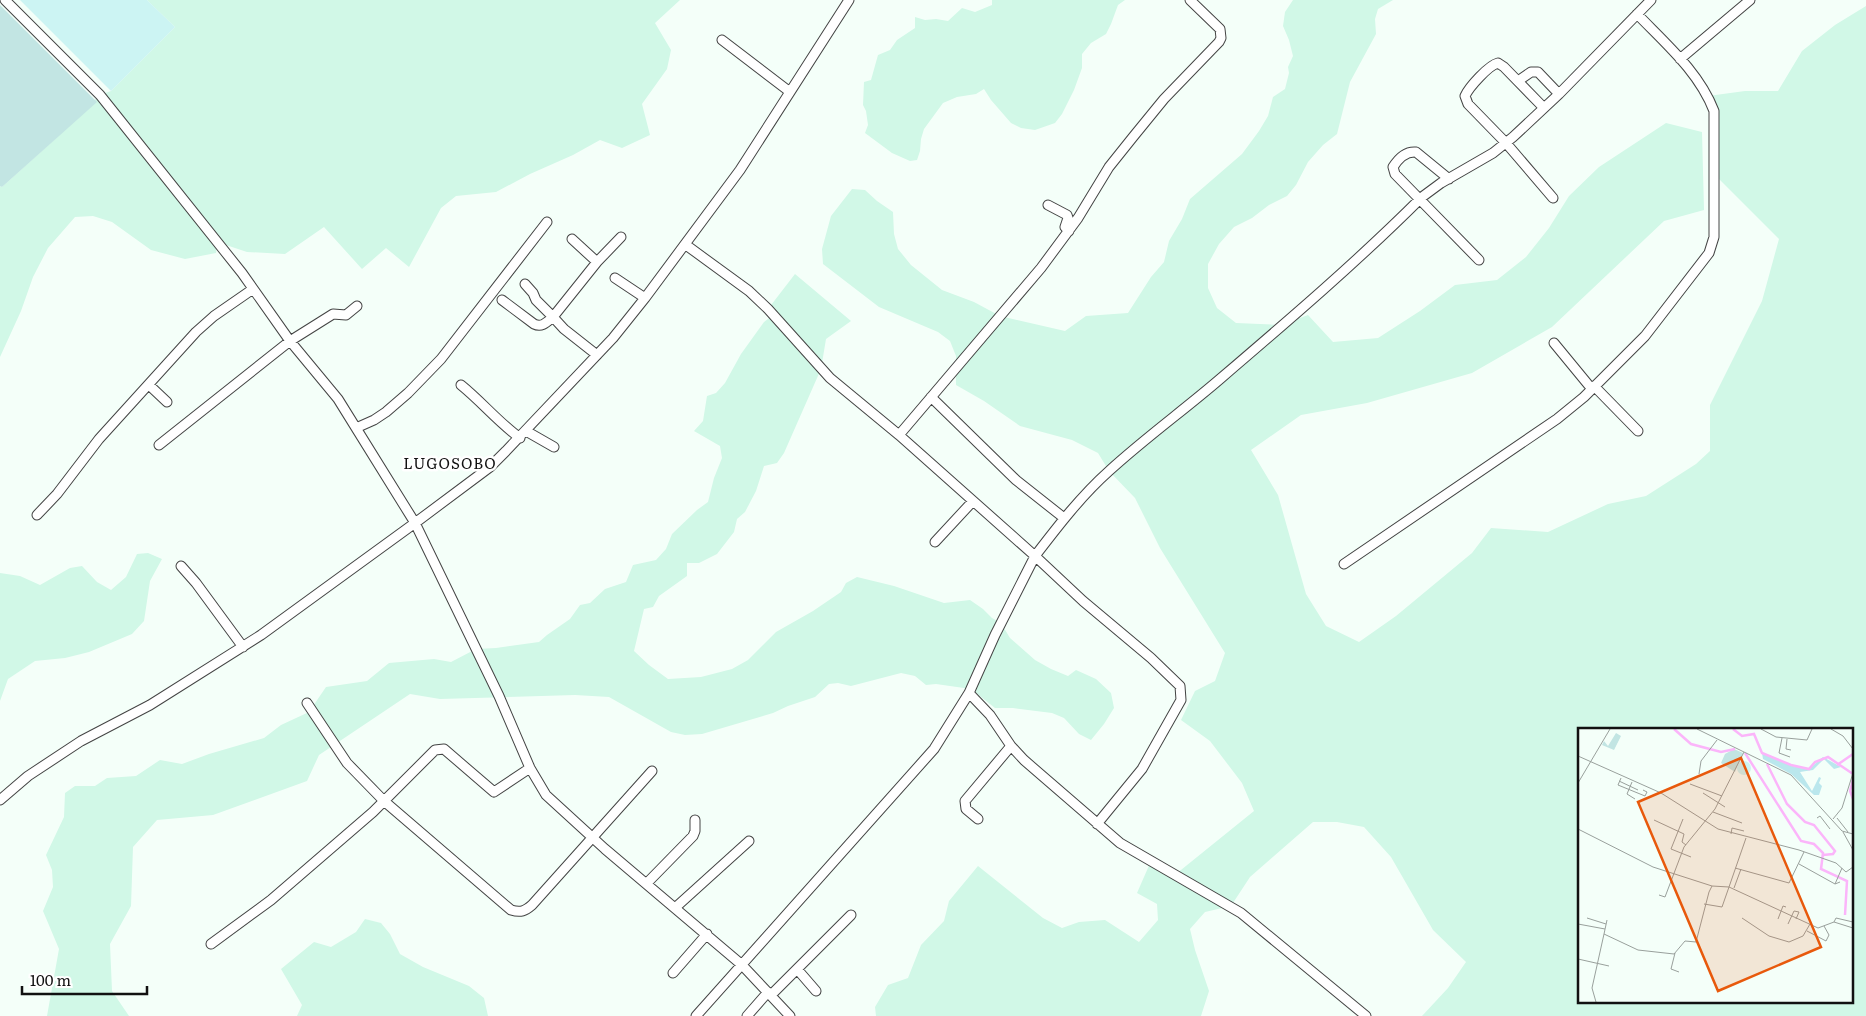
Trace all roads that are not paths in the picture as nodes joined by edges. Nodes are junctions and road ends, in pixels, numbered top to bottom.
1 (5, 0) edge
2 (849, 0) edge
3 (1190, 0) edge
4 (1651, 0) edge
5 (1750, 0) edge
6 (1637, 14) junction
7 (722, 40) dead end
8 (1680, 59) junction
9 (1518, 81) junction
10 (790, 92) junction
11 (1559, 94) junction
12 (1544, 108) junction
13 (1506, 144) junction
14 (1448, 179) junction
15 (1553, 198) dead end
16 (1420, 199) junction
17 (1048, 206) dead end
18 (547, 222) dead end
19 (1069, 231) junction
20 (621, 237) dead end
21 (572, 239) dead end
22 (686, 245) junction
23 (1479, 260) dead end
24 (598, 262) junction
25 (614, 278) dead end
26 (525, 284) dead end
27 (253, 289) junction
28 (645, 298) junction
29 (502, 300) dead end
30 (357, 306) dead end
31 (553, 317) junction
32 (290, 340) junction
33 (1554, 343) dead end
34 (597, 355) junction
35 (148, 385) junction
36 (461, 385) dead end
37 (1593, 387) junction
38 (931, 397) junction
39 (167, 402) dead end
40 (356, 428) junction
41 (1638, 431) dead end
42 (523, 434) junction
43 (899, 435) junction
44 (159, 444) dead end
45 (554, 447) dead end
46 (973, 501) junction
47 (36, 515) dead end
48 (1064, 518) junction
49 (415, 523) junction
50 (935, 542) dead end
51 (1035, 556) junction
52 (1344, 564) dead end
53 (181, 566) dead end
54 (243, 647) junction
55 (969, 693) junction
56 (307, 703) dead end
57 (1011, 746) junction
58 (530, 768) junction
59 (652, 771) dead end
60 (0, 800) edge
61 (384, 800) junction
62 (978, 819) dead end
63 (695, 820) dead end
64 (1096, 824) junction
65 (593, 838) junction
66 (749, 841) dead end
67 (647, 883) junction
68 (676, 907) junction
69 (851, 914) dead end
70 (707, 934) junction
71 (211, 944) dead end
72 (742, 965) junction
73 (797, 969) junction
74 (673, 973) dead end
75 (816, 991) dead end
76 (770, 994) junction
77 (696, 1016) edge
78 (747, 1016) edge
79 (790, 1016) edge
80 (1366, 1016) edge

1 - 27 street
2 - 10 street
3 - 19 street
4 - 6 street
5 - 8 street
6 - 8 street
6 - 11 street
7 - 10 street
8 - 37 street
9 - 11 street
9 - 12 street
9 - 13 street
10 - 22 street
11 - 12 street
12 - 13 street
13 - 14 street
13 - 15 street
14 - 16 street
14 - 16 street
16 - 23 street
16 - 48 street
17 - 19 street
18 - 40 street
19 - 38 street
20 - 24 street
21 - 24 street
22 - 28 street
22 - 43 street
24 - 31 street
25 - 28 street
26 - 31 street
27 - 32 street
27 - 35 street
28 - 34 street
29 - 31 street
30 - 32 street
31 - 34 street
32 - 40 street
32 - 44 street
33 - 37 street
34 - 42 street
35 - 39 street
35 - 47 street
36 - 42 street
37 - 41 street
37 - 52 street
38 - 43 street
38 - 48 street
40 - 49 street
42 - 45 street
42 - 49 street
43 - 46 street
46 - 50 street
46 - 51 street
48 - 51 street
49 - 54 street
49 - 58 street
51 - 55 street
51 - 64 street
53 - 54 street
54 - 60 street
55 - 57 street
55 - 72 street
56 - 61 street
57 - 62 street
57 - 64 street
58 - 61 street
58 - 65 street
59 - 65 street
61 - 65 street
61 - 71 street
63 - 67 street
64 - 80 street
65 - 67 street
66 - 68 street
67 - 68 street
68 - 70 street
69 - 73 street
70 - 72 street
70 - 74 street
72 - 76 street
72 - 77 street
73 - 75 street
73 - 76 street
76 - 78 street
76 - 79 street

